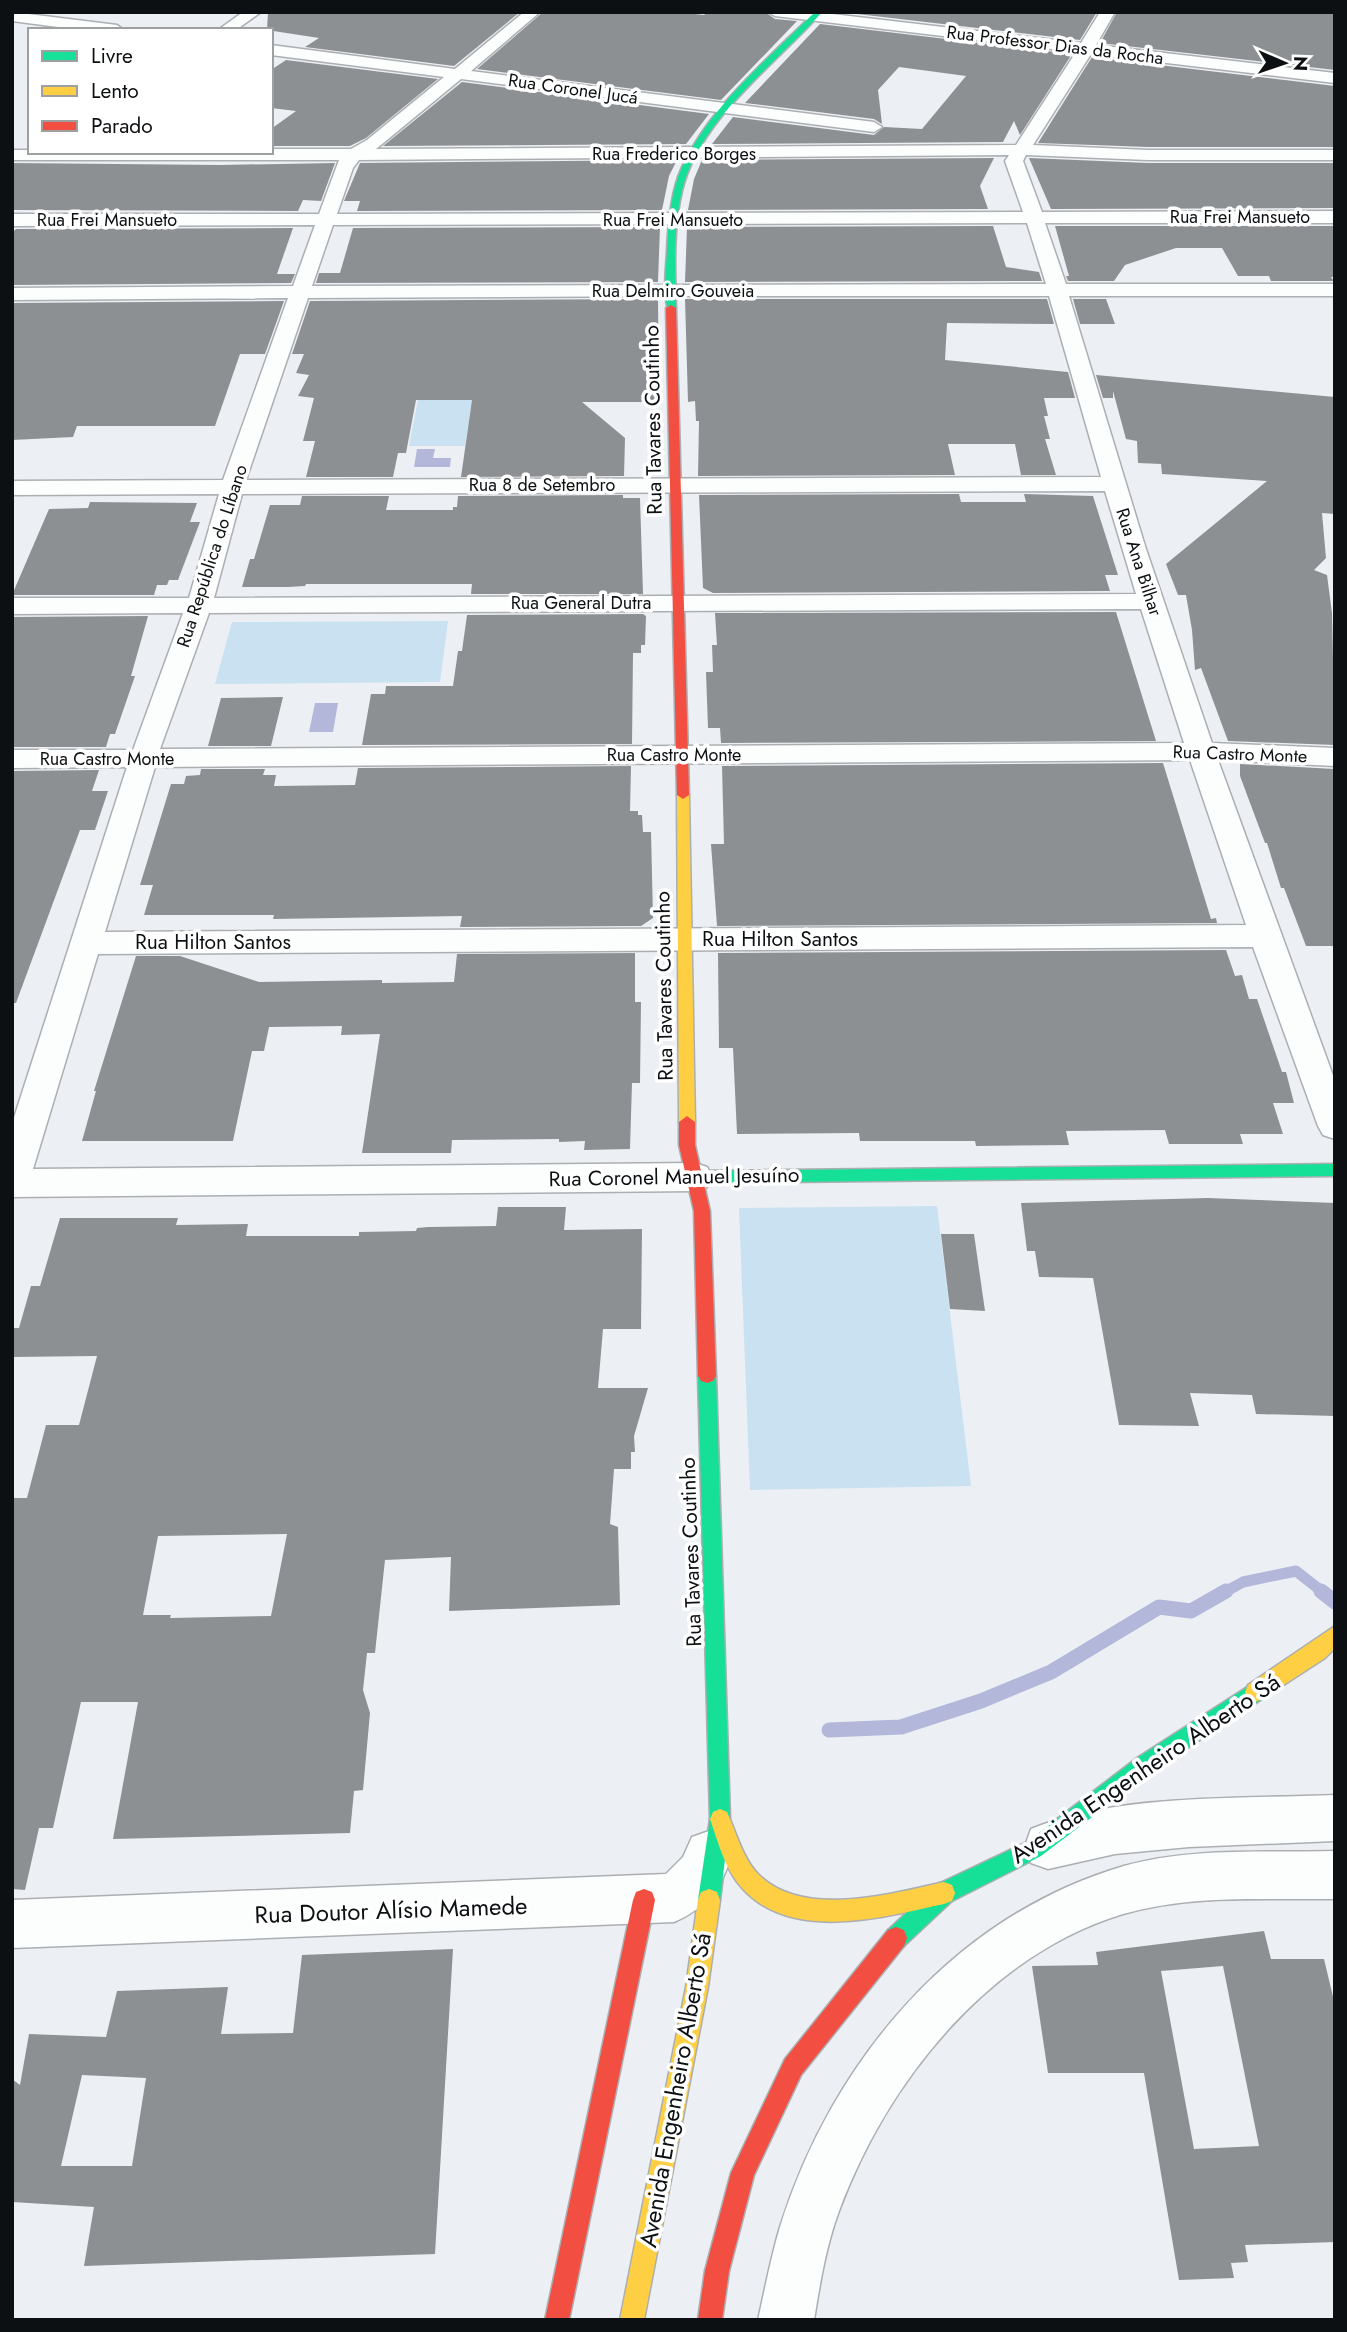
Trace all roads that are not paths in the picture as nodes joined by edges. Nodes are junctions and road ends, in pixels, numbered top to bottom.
1 (254, 12) edge
2 (533, 12) edge
3 (775, 12) edge
4 (1108, 12) edge
5 (817, 15) edge
6 (12, 16) edge
7 (102, 28) edge
8 (228, 28) edge
9 (1087, 48) junction
10 (273, 50) edge
11 (458, 73) junction
12 (1335, 78) edge
13 (729, 110) junction
14 (874, 127) dead end
15 (1021, 150) junction
16 (355, 154) junction
17 (692, 154) junction
18 (1335, 155) edge
19 (20, 156) edge
20 (1335, 217) edge
21 (326, 218) junction
22 (1035, 219) junction
23 (12, 220) edge
24 (676, 220) junction
25 (671, 290) junction
26 (1058, 291) junction
27 (1334, 291) edge
28 (12, 294) edge
29 (298, 294) junction
30 (1114, 484) junction
31 (233, 485) junction
32 (675, 485) junction
33 (12, 488) edge
34 (1150, 601) junction
35 (679, 602) junction
36 (12, 606) edge
37 (199, 606) junction
38 (1203, 751) junction
39 (682, 754) junction
40 (1335, 757) edge
41 (12, 759) edge
42 (143, 759) junction
43 (1263, 936) junction
44 (685, 940) junction
45 (86, 943) junction
46 (1335, 1126) edge
47 (1335, 1170) edge
48 (695, 1177) junction
49 (12, 1181) edge
50 (1335, 1635) edge
51 (1335, 1818) edge
52 (720, 1819) junction
53 (1034, 1849) junction
54 (1335, 1875) edge
55 (944, 1894) junction
56 (644, 1900) junction
57 (12, 1924) edge
58 (557, 2320) edge
59 (632, 2320) edge
60 (710, 2320) edge
61 (786, 2320) edge

1 - 8 street
2 - 11 street, Rua República do Líbano
3 - 5 street, Rua Professor Dias da Rocha
4 - 9 street
5 - 9 street, Rua Professor Dias da Rocha
5 - 13 main road
6 - 7 street
9 - 12 street, Rua Professor Dias da Rocha
9 - 15 street
10 - 11 street, Rua Coronel Jucá
11 - 13 street, Rua Coronel Jucá
11 - 16 street, Rua República do Líbano
13 - 14 street, Rua Coronel Jucá
13 - 17 main road
15 - 17 street, Rua Frederico Borges
15 - 18 street, Rua Frederico Borges
15 - 22 street, Rua Ana Bilhar
16 - 17 street, Rua Frederico Borges
16 - 19 street, Rua Frederico Borges
16 - 21 street, Rua República do Líbano
17 - 24 main road, Rua Tavares Coutinho
20 - 22 street, Rua Frei Mansueto
21 - 23 street, Rua Frei Mansueto
21 - 24 street, Rua Frei Mansueto
21 - 29 street, Rua República do Líbano
22 - 24 street, Rua Frei Mansueto
22 - 26 street, Rua Ana Bilhar
24 - 25 main road, Rua Tavares Coutinho
25 - 26 street, Rua Delmiro Gouveia
25 - 29 street, Rua Delmiro Gouveia
25 - 32 main road, Rua Tavares Coutinho
26 - 27 street, Rua Delmiro Gouveia
26 - 30 street, Rua Ana Bilhar
28 - 29 street, Rua Delmiro Gouveia
29 - 31 street, Rua República do Líbano
30 - 32 street, Rua 8 de Setembro
30 - 34 street, Rua Ana Bilhar
31 - 32 street, Rua 8 de Setembro
31 - 33 street, Rua 8 de Setembro
31 - 37 street, Rua República do Líbano
32 - 35 main road, Rua Tavares Coutinho
34 - 35 street, Rua General Dutra
34 - 38 street, Rua Ana Bilhar
35 - 37 street, Rua General Dutra
35 - 39 main road, Rua Tavares Coutinho
36 - 37 street, Rua General Dutra
37 - 42 street, Rua República do Líbano
38 - 39 street, Rua Castro Monte
38 - 40 street, Rua Castro Monte
38 - 43 street, Rua Ana Bilhar
39 - 42 street, Rua Castro Monte
39 - 44 main road, Rua Tavares Coutinho
41 - 42 street, Rua Castro Monte
42 - 45 street, Rua República do Líbano
43 - 44 street, Rua Hilton Santos
43 - 46 street, Rua Ana Bilhar
44 - 45 street, Rua Hilton Santos
44 - 48 main road, Rua Tavares Coutinho
45 - 49 street, Rua República do Líbano
47 - 48 main road, Rua Coronel Manuel Jesuíno
48 - 49 street, Rua Coronel Manuel Jesuíno
48 - 52 main road, Rua Tavares Coutinho
50 - 53 main road, Avenida Engenheiro Alberto Sá
51 - 53 street
52 - 55 main road
52 - 56 street, Rua Doutor Alísio Mamede
52 - 59 main road, Avenida Engenheiro Alberto Sá
53 - 55 main road, Avenida Engenheiro Alberto Sá
54 - 61 street
55 - 60 main road, Avenida Engenheiro Alberto Sá
56 - 57 street, Rua Doutor Alísio Mamede
56 - 58 main road

